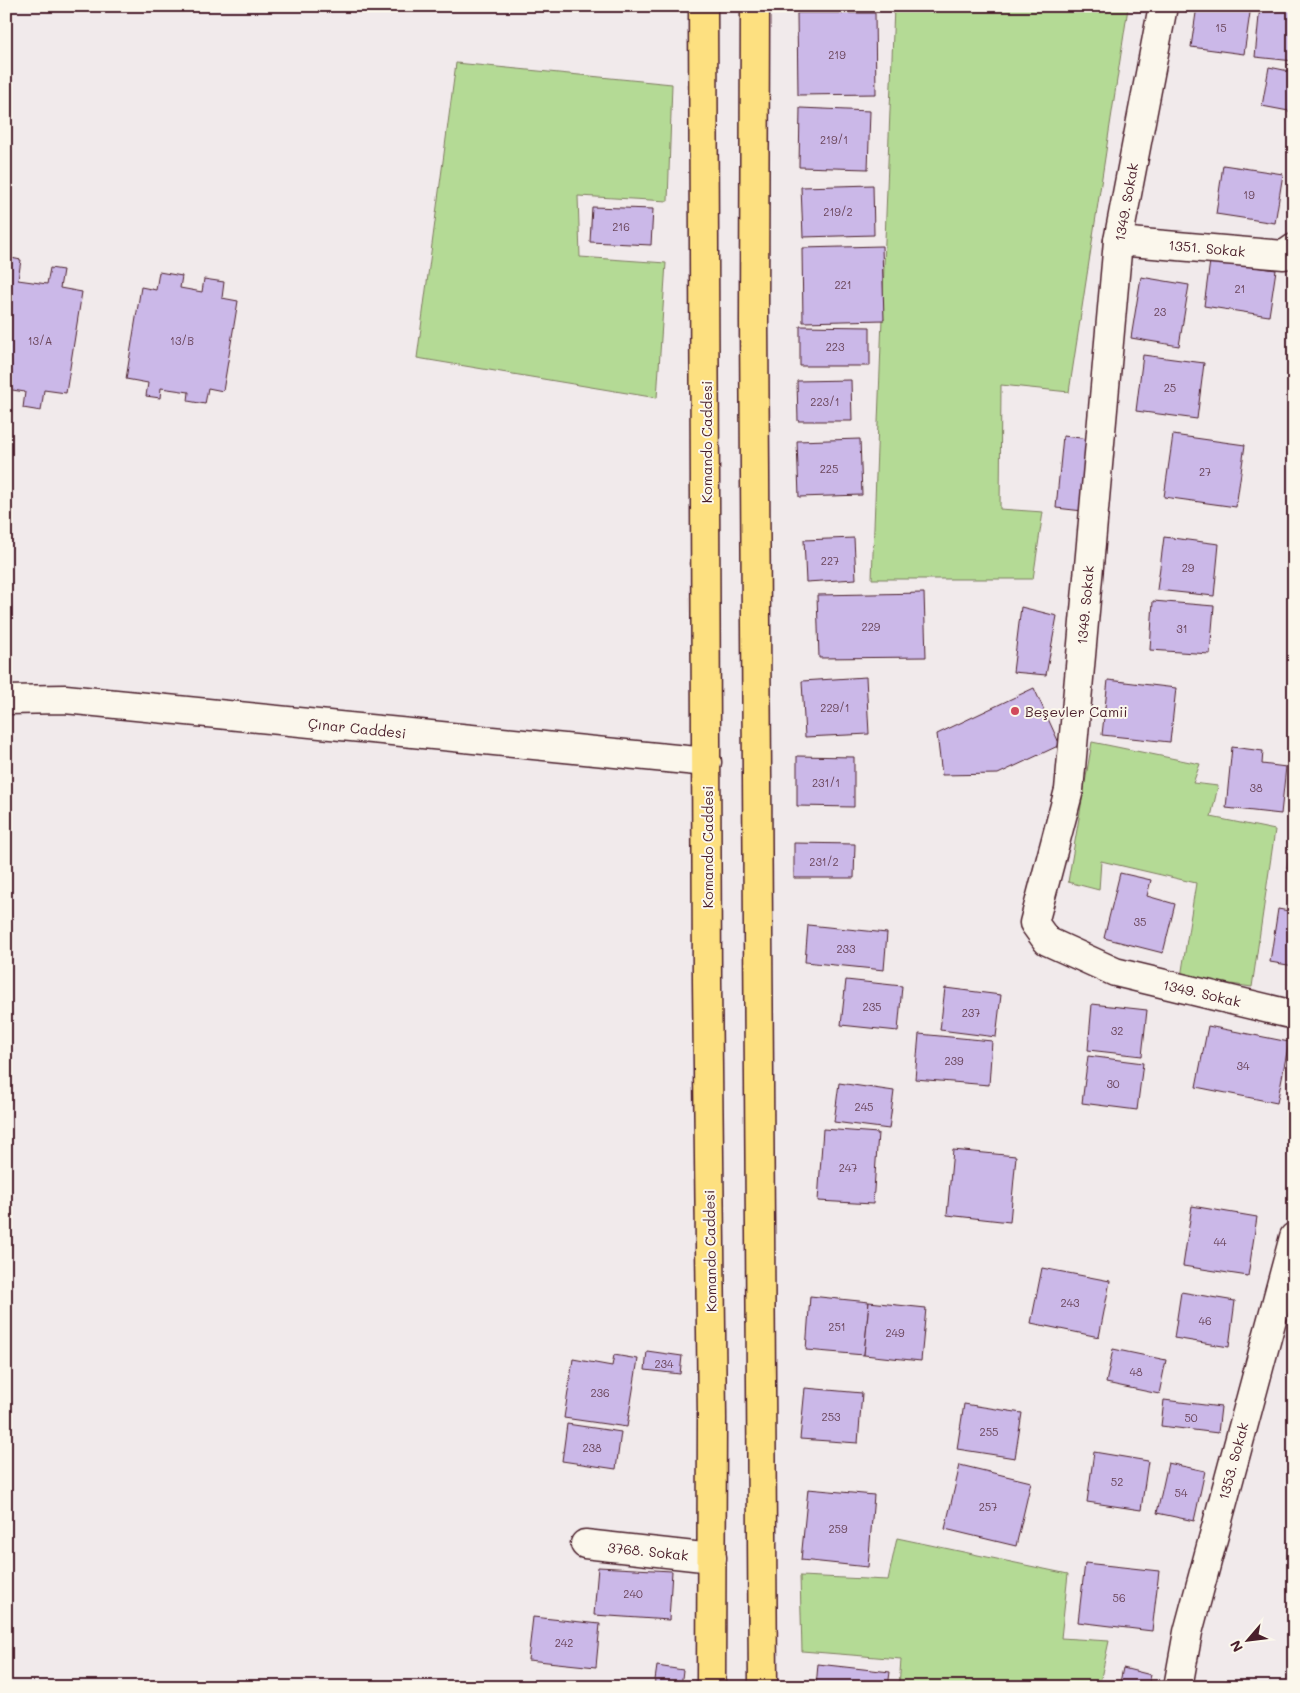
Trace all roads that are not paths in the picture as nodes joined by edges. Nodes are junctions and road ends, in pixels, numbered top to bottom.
1 (704, 6) edge
2 (755, 6) edge
3 (1163, 6) edge
4 (1118, 241) junction
5 (1294, 248) edge
6 (6, 700) edge
7 (707, 762) junction
8 (1294, 1014) edge
9 (1294, 1237) edge
10 (585, 1544) dead end
11 (712, 1558) junction
12 (711, 1687) edge
13 (763, 1687) edge
14 (1178, 1687) edge

1 - 7 main road, Komando Caddesi
2 - 13 main road
3 - 4 street, 1349. Sokak
4 - 5 street, 1351. Sokak
4 - 8 street, 1349. Sokak
6 - 7 street, Çınar Caddesi
7 - 11 main road, Komando Caddesi
9 - 14 street, 1353. Sokak
10 - 11 street, 3768. Sokak
11 - 12 main road, Komando Caddesi

